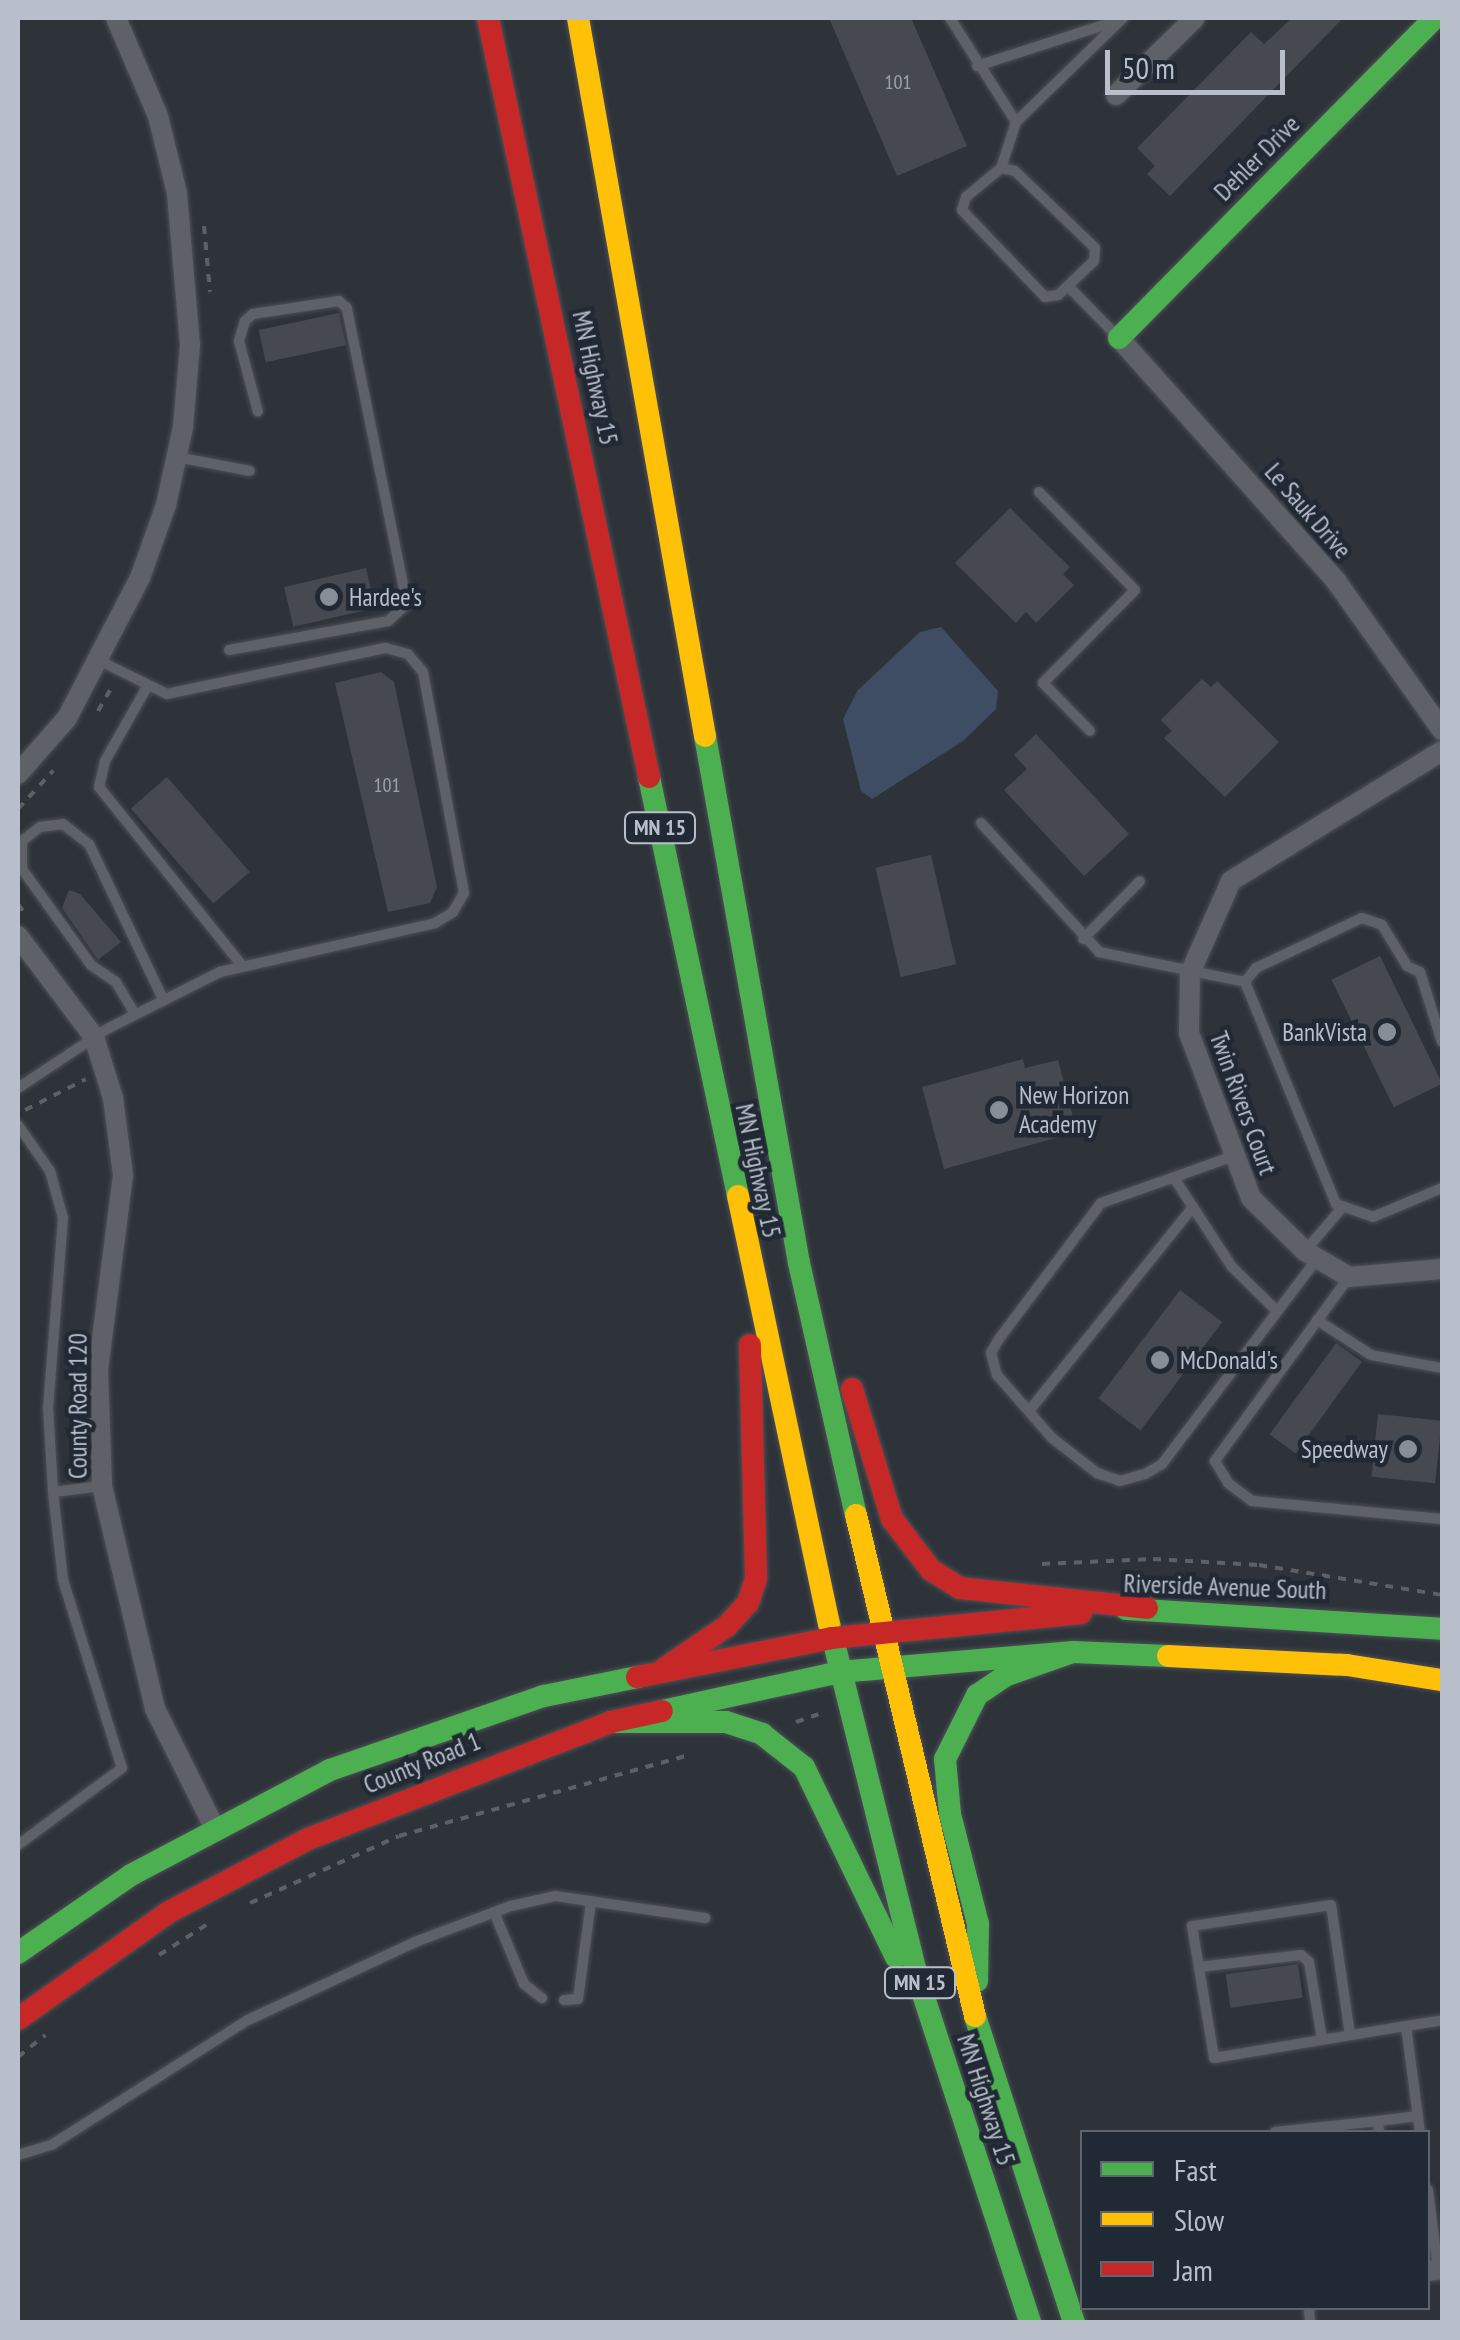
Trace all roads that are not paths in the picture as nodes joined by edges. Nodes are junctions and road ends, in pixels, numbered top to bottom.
1 (116, 18) edge
2 (488, 18) edge
3 (578, 18) edge
4 (950, 18) edge
5 (1123, 18) edge
6 (1195, 18) edge
7 (1435, 18) edge
8 (976, 66) junction
9 (1116, 95) dead end
10 (1016, 122) junction
11 (1001, 168) junction
12 (1068, 286) junction
13 (1118, 338) junction
14 (258, 412) dead end
15 (176, 456) junction
16 (250, 471) dead end
17 (1039, 492) dead end
18 (229, 650) dead end
19 (100, 661) junction
20 (147, 687) junction
21 (1090, 730) dead end
22 (1442, 730) edge
23 (1442, 751) edge
24 (18, 774) edge
25 (981, 822) dead end
26 (1140, 881) dead end
27 (18, 936) edge
28 (1083, 939) junction
29 (242, 964) junction
30 (1190, 974) junction
31 (1245, 982) junction
32 (163, 1000) junction
33 (135, 1014) junction
34 (94, 1037) junction
35 (1442, 1042) edge
36 (18, 1088) edge
37 (18, 1125) edge
38 (1235, 1155) junction
39 (784, 1172) junction
40 (1174, 1178) junction
41 (1442, 1188) edge
42 (1193, 1207) junction
43 (1342, 1208) junction
44 (1311, 1255) junction
45 (749, 1262) junction
46 (1442, 1269) edge
47 (1349, 1277) junction
48 (1277, 1311) junction
49 (1317, 1320) junction
50 (1442, 1368) edge
51 (1029, 1412) junction
52 (102, 1486) junction
53 (53, 1492) junction
54 (1442, 1519) edge
55 (1146, 1608) junction
56 (1442, 1630) edge
57 (886, 1631) junction
58 (832, 1638) junction
59 (1073, 1652) junction
60 (891, 1667) junction
61 (665, 1668) junction
62 (839, 1672) junction
63 (1442, 1680) edge
64 (611, 1722) junction
65 (214, 1828) junction
66 (18, 1845) edge
67 (591, 1901) junction
68 (494, 1912) junction
69 (704, 1918) dead end
70 (18, 1953) edge
71 (1198, 1968) junction
72 (542, 1998) dead end
73 (564, 2000) dead end
74 (18, 2019) edge
75 (976, 2019) junction
76 (1442, 2020) edge
77 (1406, 2026) junction
78 (935, 2030) junction
79 (1350, 2035) junction
80 (1322, 2039) junction
81 (1418, 2116) junction
82 (1378, 2127) edge
83 (1317, 2130) edge
84 (1420, 2130) edge
85 (18, 2154) edge
86 (1430, 2210) edge
87 (1436, 2270) edge
88 (1030, 2322) edge
89 (1074, 2322) edge

1 - 15 street
2 - 45 main road, MN Highway 15 / MN 15
3 - 39 main road, MN Highway 15 / MN 15
4 - 8 lane
5 - 8 lane
5 - 10 lane
6 - 9 street
7 - 13 main road, Dehler Drive
8 - 10 lane
10 - 11 lane
11 - 12 lane
11 - 12 lane
12 - 13 lane
13 - 22 street, Le Sauk Drive
14 - 18 lane
15 - 16 lane
15 - 19 street
17 - 21 lane
19 - 20 lane
19 - 24 street
20 - 29 lane
20 - 29 lane
23 - 30 street, Twin Rivers Court
25 - 28 lane
26 - 28 lane
27 - 34 street, County Road 120
28 - 30 lane
29 - 32 lane
30 - 31 lane
30 - 38 street, Twin Rivers Court
31 - 35 lane
31 - 43 lane
32 - 33 lane
32 - 33 lane
33 - 34 lane
34 - 36 lane
34 - 52 street, County Road 120
37 - 53 lane
38 - 40 lane
38 - 44 street, Twin Rivers Court
39 - 55 main road
39 - 57 main road, MN Highway 15 / MN 15
40 - 42 lane
40 - 51 lane
41 - 43 lane
42 - 48 lane
42 - 51 lane
43 - 44 lane
44 - 47 street, Twin Rivers Court
44 - 48 lane
45 - 58 main road, MN Highway 15 / MN 15
45 - 61 main road
46 - 47 street
47 - 49 lane
48 - 51 lane
49 - 50 lane
49 - 54 lane
52 - 53 lane
52 - 65 street, County Road 120
53 - 66 lane
55 - 56 main road, Riverside Avenue South
55 - 57 main road, Riverside Avenue South
57 - 58 main road, Riverside Avenue South
57 - 60 main road, MN 15
58 - 61 main road, County Road 1
58 - 62 main road, MN Highway 15 / MN 15
59 - 60 main road
59 - 63 main road
59 - 75 main road
60 - 62 main road, County Road 1
60 - 75 main road, MN Highway 15 / MN 15
61 - 65 main road, County Road 1
62 - 64 main road, County Road 1
62 - 78 main road, MN Highway 15 / MN 15
64 - 74 main road, County Road 1
64 - 78 main road
65 - 70 main road, County Road 1
67 - 68 lane
67 - 69 lane
67 - 73 lane
68 - 72 lane
68 - 85 lane
71 - 79 lane
71 - 80 lane
71 - 80 lane
75 - 89 main road, MN Highway 15 / MN 15
76 - 77 lane
77 - 79 lane
77 - 81 lane
78 - 88 main road, MN Highway 15 / MN 15
79 - 80 lane
81 - 82 lane
81 - 84 lane
82 - 83 lane
86 - 87 lane

